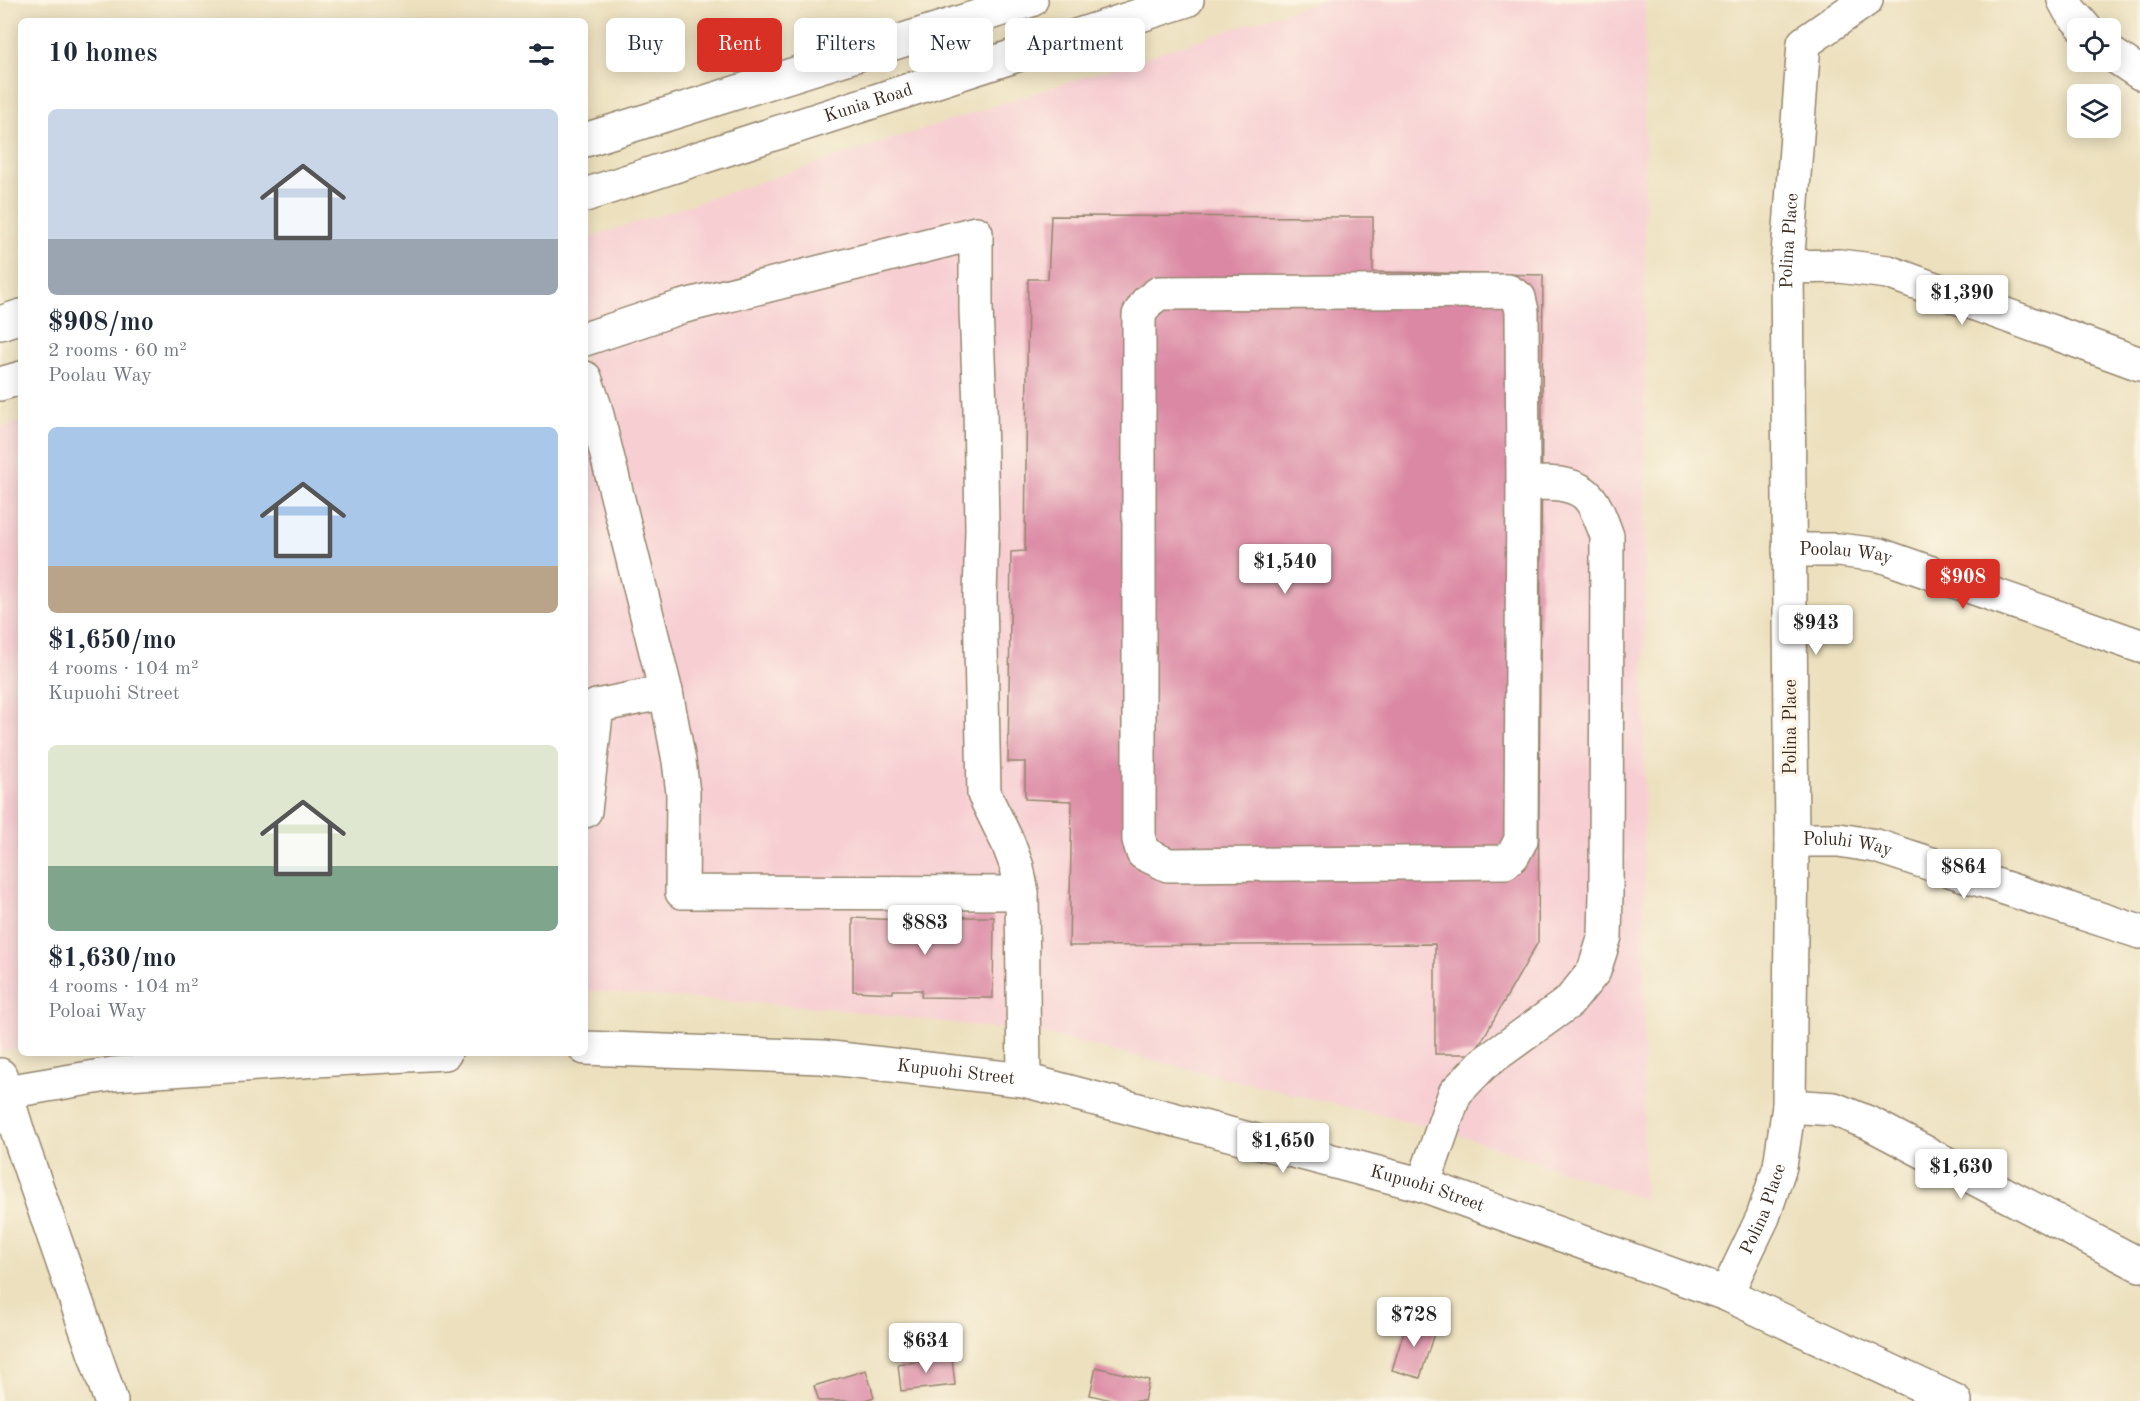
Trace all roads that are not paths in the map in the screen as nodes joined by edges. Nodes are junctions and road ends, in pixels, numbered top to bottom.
1 (1031, 0) edge
2 (1187, 0) edge
3 (1866, 0) edge
4 (2064, 0) edge
5 (2076, 18) edge
6 (2121, 60) edge
7 (2140, 73) edge
8 (588, 139) edge
9 (588, 194) edge
10 (1787, 267) junction
11 (18, 317) edge
12 (0, 323) edge
13 (588, 338) edge
14 (2140, 364) edge
15 (18, 379) edge
16 (0, 384) edge
17 (588, 387) edge
18 (1523, 483) junction
19 (1789, 550) junction
20 (2140, 646) edge
21 (666, 692) junction
22 (591, 709) edge
23 (588, 760) edge
24 (1791, 840) junction
25 (1022, 892) junction
26 (2140, 932) edge
27 (588, 1048) edge
28 (315, 1056) edge
29 (1024, 1080) junction
30 (2, 1087) edge
31 (1789, 1106) junction
32 (1423, 1185) junction
33 (2140, 1265) edge
34 (1726, 1294) junction
35 (111, 1401) edge
36 (1955, 1401) edge

1 - 8 street
2 - 9 street, Kunia Road
3 - 10 street, Polina Place
4 - 5 street
6 - 7 street
10 - 14 street
10 - 19 street, Polina Place
11 - 12 street
13 - 25 street
15 - 16 street
17 - 21 street
18 - 18 street
18 - 32 street
19 - 20 street, Poolau Way
19 - 24 street, Polina Place
21 - 22 street
21 - 25 street
22 - 23 street
24 - 26 street, Poluhi Way
24 - 31 street, Polina Place
25 - 29 street
27 - 29 street, Kupuohi Street
28 - 30 street
29 - 32 street, Kupuohi Street
30 - 35 street
31 - 33 street
31 - 34 street, Polina Place
32 - 34 street, Kupuohi Street
34 - 36 street, Kupuohi Street

